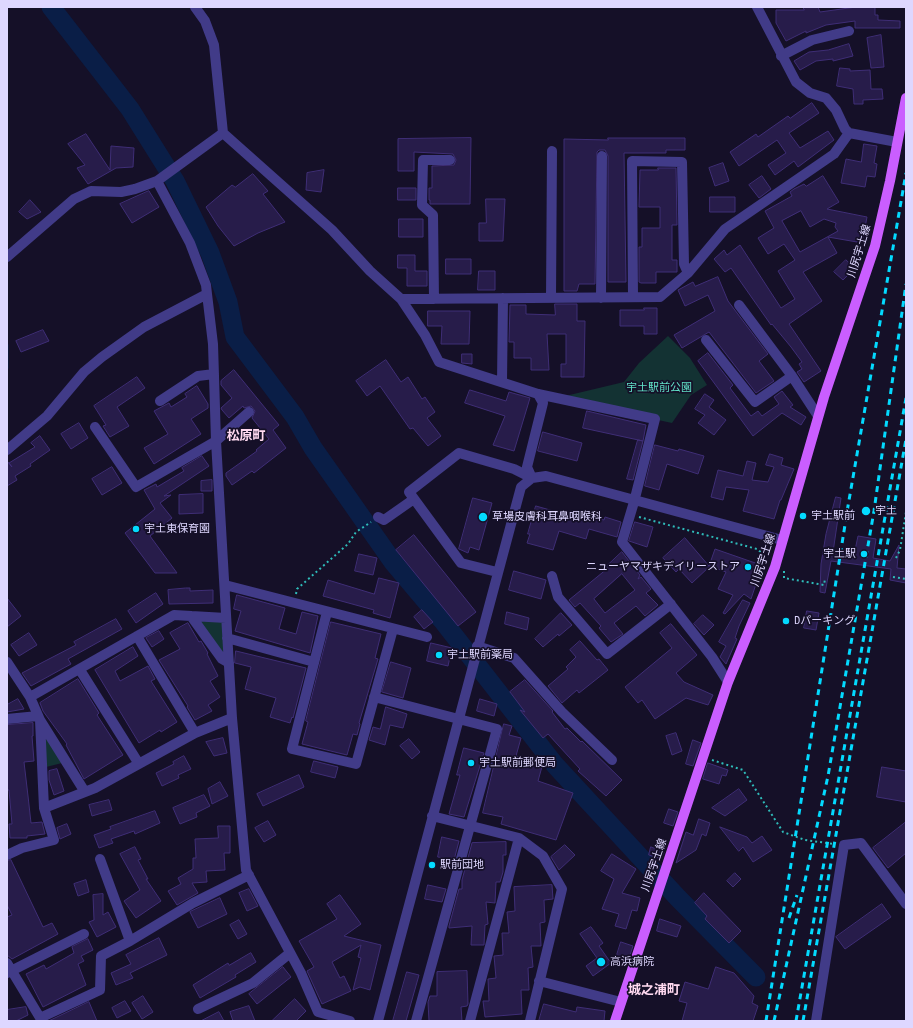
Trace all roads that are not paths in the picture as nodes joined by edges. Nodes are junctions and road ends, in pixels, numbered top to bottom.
1 (195, 7) edge
2 (757, 7) edge
3 (850, 30) dead end
4 (781, 56) junction
5 (906, 98) edge
6 (223, 133) junction
7 (850, 133) junction
8 (901, 142) edge
9 (552, 151) dead end
10 (602, 156) dead end
11 (450, 160) dead end
12 (160, 179) junction
13 (7, 257) edge
14 (688, 273) junction
15 (207, 294) junction
16 (633, 297) junction
17 (503, 298) junction
18 (551, 298) junction
19 (601, 298) junction
20 (401, 299) junction
21 (434, 299) junction
22 (739, 304) dead end
23 (706, 340) dead end
24 (214, 374) junction
25 (792, 376) junction
26 (502, 382) junction
27 (538, 394) junction
28 (160, 401) dead end
29 (249, 412) dead end
30 (818, 416) junction
31 (95, 427) dead end
32 (216, 442) junction
33 (7, 450) edge
34 (532, 478) junction
35 (414, 499) junction
36 (634, 502) junction
37 (378, 518) road end
38 (782, 540) junction
39 (497, 572) junction
40 (552, 576) dead end
41 (225, 585) junction
42 (671, 604) junction
43 (327, 612) junction
44 (191, 616) junction
45 (226, 618) junction
46 (393, 629) junction
47 (137, 636) junction
48 (427, 637) dead end
49 (227, 638) junction
50 (477, 646) junction
51 (7, 662) edge
52 (314, 662) junction
53 (229, 663) junction
54 (80, 670) junction
55 (728, 682) junction
56 (30, 697) junction
57 (374, 698) junction
58 (39, 718) junction
59 (232, 718) junction
60 (7, 719) edge
61 (459, 719) junction
62 (195, 733) junction
63 (612, 760) dead end
64 (139, 764) junction
65 (85, 792) junction
66 (44, 808) junction
67 (432, 816) junction
68 (470, 826) junction
69 (519, 838) junction
70 (7, 855) edge
71 (100, 859) dead end
72 (249, 875) junction
73 (906, 904) edge
74 (84, 934) dead end
75 (130, 941) junction
76 (290, 953) junction
77 (9, 969) edge
78 (539, 981) junction
79 (621, 1002) junction
80 (198, 1009) dead end
81 (41, 1019) edge
82 (350, 1021) edge
83 (378, 1021) edge
84 (416, 1021) edge
85 (470, 1021) edge
86 (530, 1021) edge
87 (615, 1021) edge
88 (816, 1021) edge

1 - 6 street
2 - 4 street
3 - 4 street
4 - 7 street
5 - 8 main road, 川尻宇土線
6 - 12 street
6 - 20 street
7 - 8 street
7 - 14 street
8 - 30 main road, 川尻宇土線
9 - 18 street
10 - 19 street
11 - 21 street
12 - 13 street
12 - 15 street
14 - 16 street
14 - 16 street
15 - 24 street
15 - 33 street
16 - 19 street
17 - 18 street
17 - 21 street
17 - 26 street
18 - 19 street
20 - 21 street
20 - 26 street
22 - 25 street
23 - 25 street
24 - 28 street
24 - 32 street
25 - 30 street
26 - 27 street
27 - 34 street
27 - 36 street
29 - 32 street
30 - 38 main road, 川尻宇土線
31 - 32 street
32 - 41 street
34 - 35 street
34 - 36 street
34 - 39 street
35 - 37 street
35 - 39 street
36 - 38 street
36 - 42 street
38 - 55 main road, 川尻宇土線
39 - 50 street
40 - 42 street
41 - 43 street
41 - 45 street
42 - 55 street
43 - 46 street
43 - 52 street
44 - 45 street
44 - 47 street
44 - 53 street
45 - 49 street
46 - 48 street
46 - 57 street
47 - 54 street
47 - 62 street
49 - 52 street
49 - 53 street
50 - 61 street
50 - 63 street
51 - 56 street
52 - 57 street
53 - 59 street
54 - 56 street
54 - 64 street
55 - 79 main road, 川尻宇土線
56 - 58 street
57 - 61 street
58 - 60 street
58 - 65 street
58 - 66 street
59 - 62 street
59 - 72 street
61 - 67 street
61 - 68 street
62 - 64 street
64 - 65 street
65 - 66 street
66 - 70 street
67 - 68 street
67 - 83 street
68 - 69 street
68 - 84 street
69 - 78 street
69 - 85 street
71 - 75 street
72 - 75 street
72 - 76 street
73 - 88 street
74 - 77 street
75 - 81 street
76 - 80 street
76 - 82 street
77 - 81 street
78 - 79 street
78 - 86 street
79 - 87 main road, 川尻宇土線

